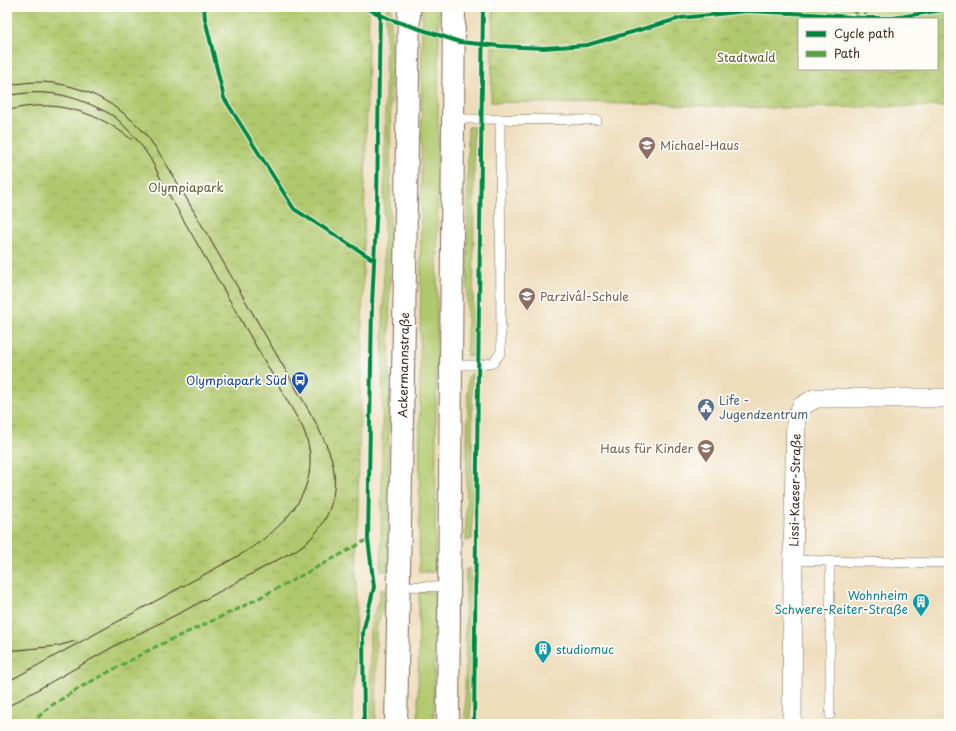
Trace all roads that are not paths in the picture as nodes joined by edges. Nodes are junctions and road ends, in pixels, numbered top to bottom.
1 (409, 7) edge
2 (454, 7) edge
3 (500, 119) junction
4 (453, 120) junction
5 (597, 120) dead end
6 (451, 365) junction
7 (949, 398) edge
8 (793, 560) junction
9 (830, 562) junction
10 (949, 563) edge
11 (399, 586) junction
12 (449, 587) junction
13 (830, 715) dead end
14 (396, 724) edge
15 (448, 724) edge
16 (792, 724) edge

1 - 11 main road, Ackermannstraße
2 - 4 main road
3 - 4 lane
3 - 5 lane
3 - 6 lane
4 - 6 main road
6 - 12 main road
7 - 8 street, Lissi-Kaeser-Straße
8 - 9 lane
8 - 16 street, Lissi-Kaeser-Straße
9 - 10 lane
9 - 13 lane
11 - 12 lane
11 - 14 main road, Ackermannstraße
12 - 15 main road

